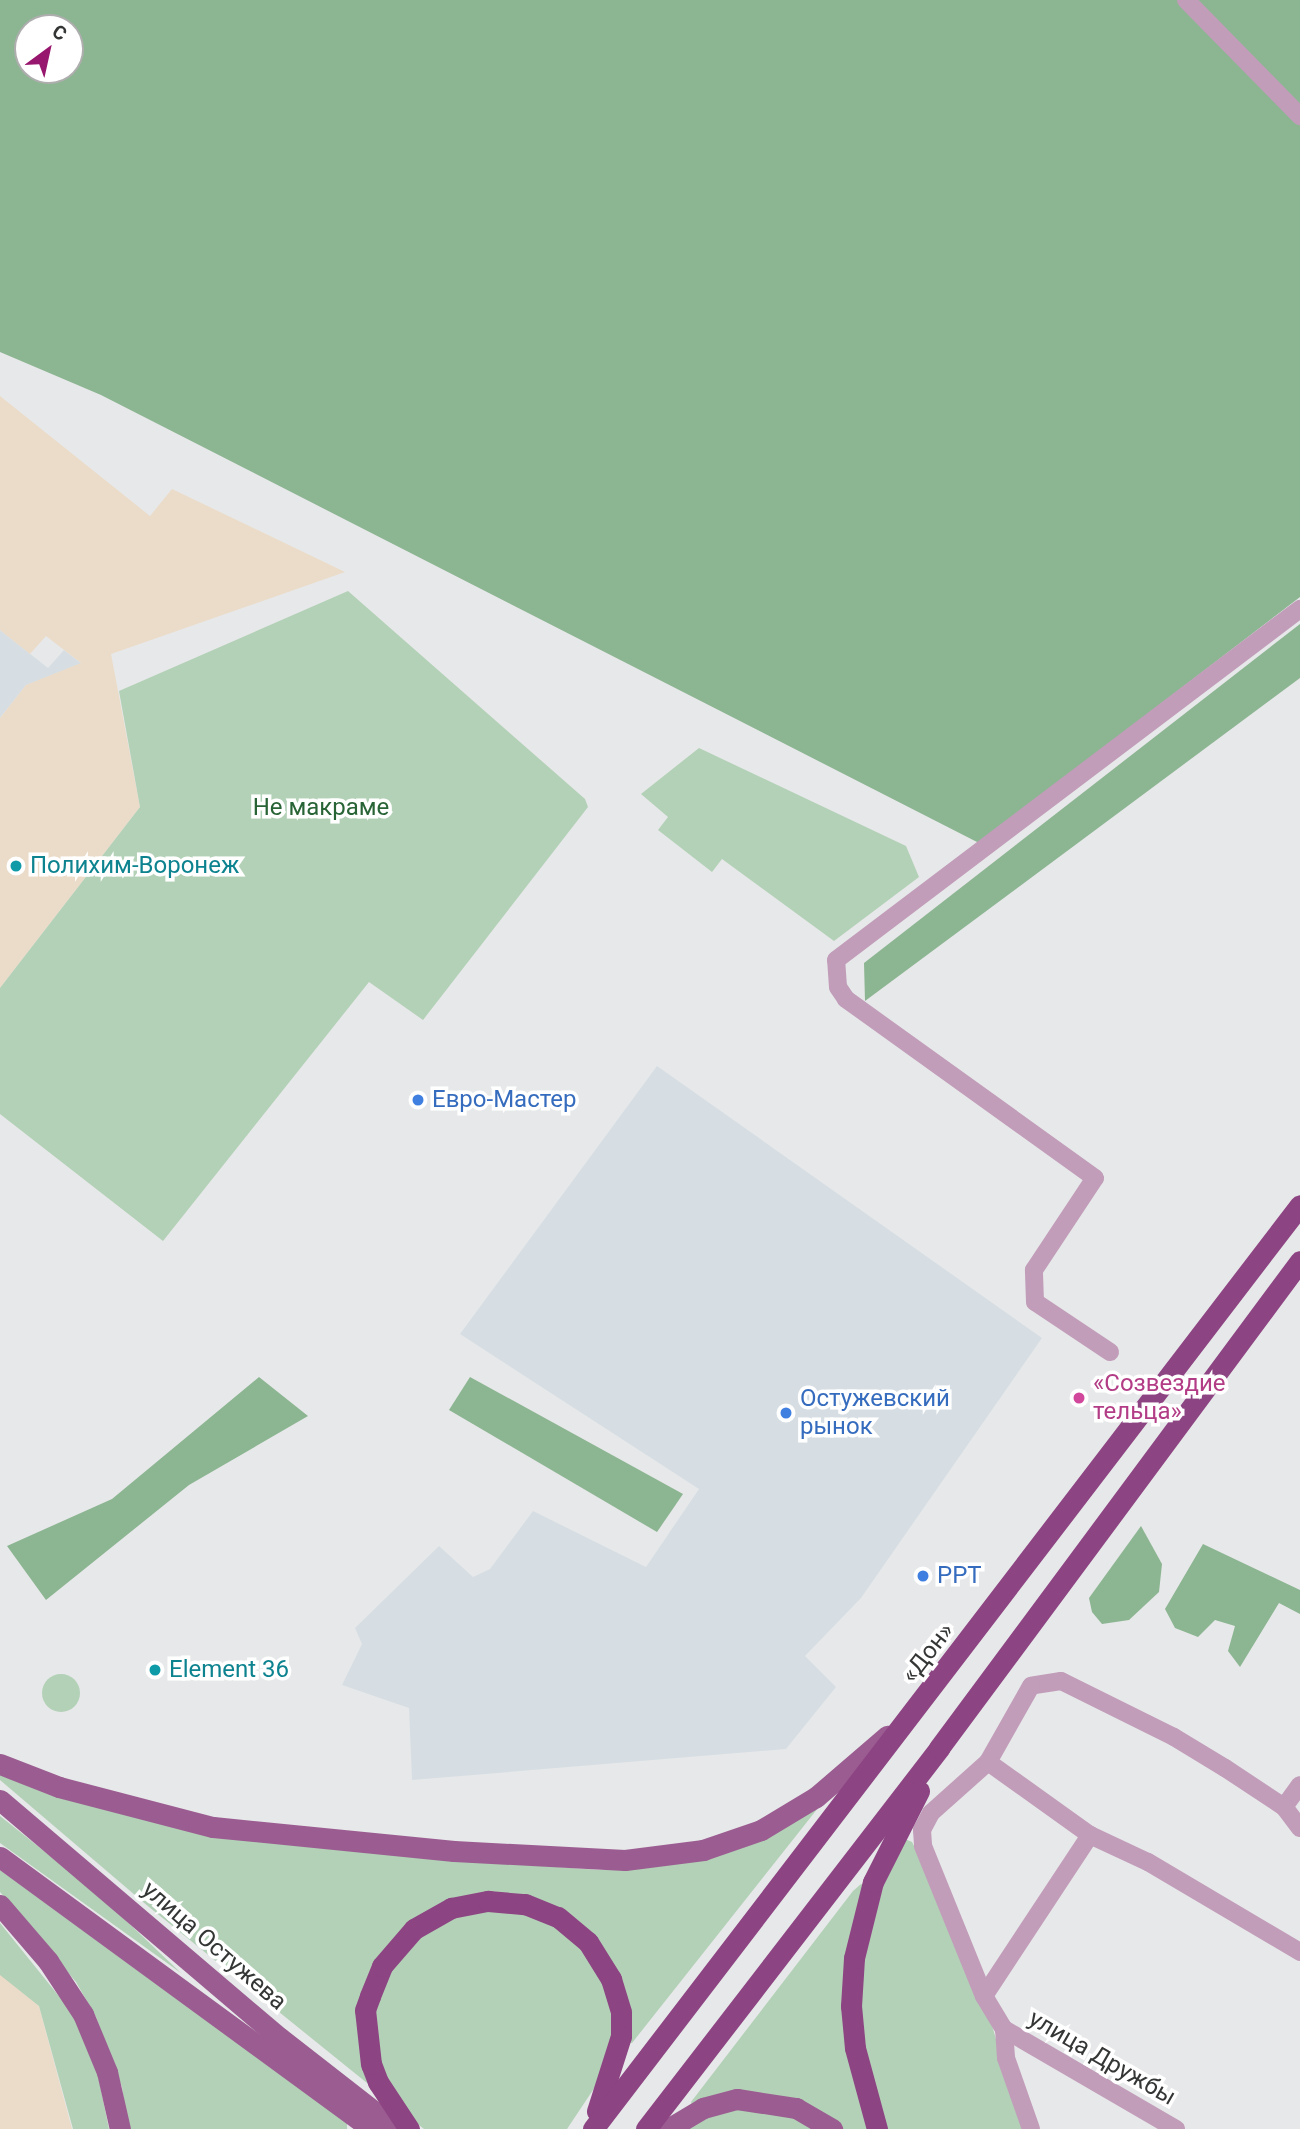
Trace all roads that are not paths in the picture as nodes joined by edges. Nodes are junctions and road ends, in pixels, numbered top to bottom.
1 (1186, 0) edge
2 (1300, 116) edge
3 (1300, 609) edge
4 (1300, 1205) edge
5 (1300, 1261) edge
6 (1110, 1352) dead end
7 (918, 1709) junction
8 (939, 1748) junction
9 (988, 1762) junction
10 (0, 1763) edge
11 (1300, 1785) edge
12 (0, 1800) edge
13 (1284, 1807) junction
14 (1300, 1829) edge
15 (1090, 1835) junction
16 (0, 1857) edge
17 (0, 1905) edge
18 (1300, 1952) edge
19 (984, 1996) junction
20 (1004, 2029) junction
21 (120, 2129) edge
22 (371, 2129) edge
23 (397, 2129) edge
24 (409, 2129) edge
25 (591, 2129) edge
26 (646, 2129) edge
27 (667, 2129) edge
28 (832, 2129) edge
29 (877, 2129) edge
30 (1031, 2129) edge
31 (1176, 2129) edge

1 - 2 street
3 - 6 street
4 - 7 highway, «Дон»
5 - 8 highway
7 - 10 main road
7 - 25 highway, «Дон»
8 - 26 highway
8 - 29 highway
9 - 13 street
9 - 15 street
9 - 19 street
11 - 13 street
12 - 23 main road, улица Остужева
13 - 14 street
15 - 18 street
15 - 19 street
16 - 22 main road, улица Остужева
17 - 21 main road
19 - 20 street
20 - 30 street
20 - 31 street, улица Дружбы
24 - 25 highway
27 - 28 main road

